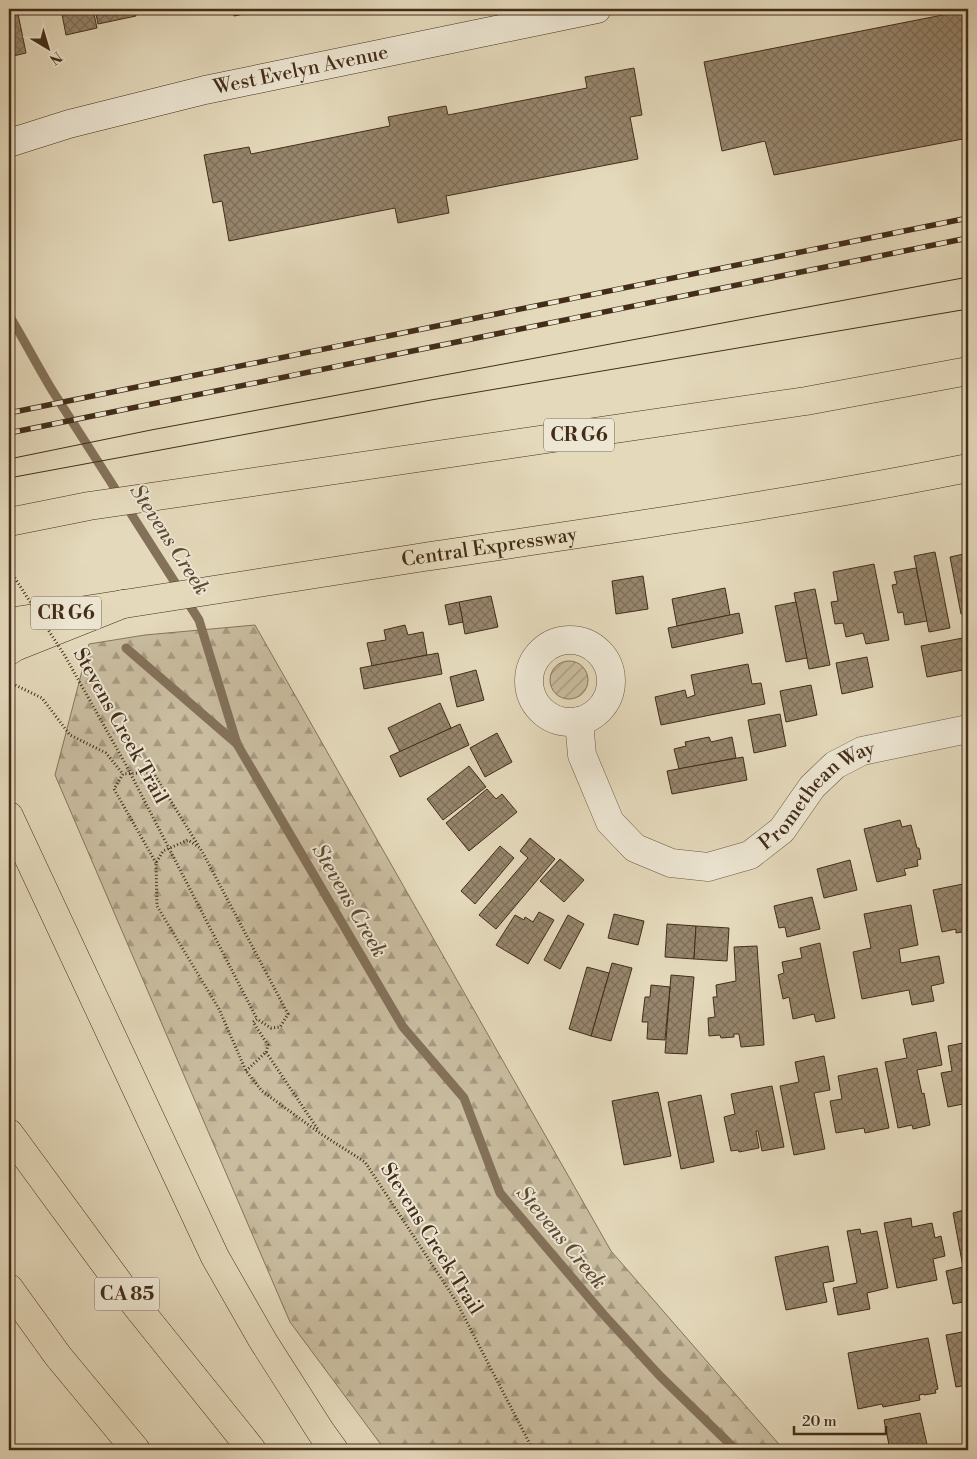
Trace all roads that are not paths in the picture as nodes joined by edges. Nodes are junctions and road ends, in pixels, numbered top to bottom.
1 (597, 9) edge
2 (9, 143) edge
3 (968, 371) edge
4 (968, 468) edge
5 (9, 522) edge
6 (123, 604) junction
7 (9, 622) edge
8 (9, 651) edge
9 (579, 721) dead end
10 (968, 729) edge
11 (9, 816) edge
12 (9, 1133) edge
13 (9, 1288) edge
14 (136, 1450) edge
15 (252, 1450) edge
16 (334, 1450) edge

1 - 2 main road, West Evelyn Avenue
3 - 5 highway, CR G6
4 - 6 highway, Central Expressway / CR G6
6 - 7 highway, Central Expressway / CR G6
6 - 8 highway
9 - 10 main road, Promethean Way
11 - 16 highway
12 - 15 highway, CA 85
13 - 14 highway

